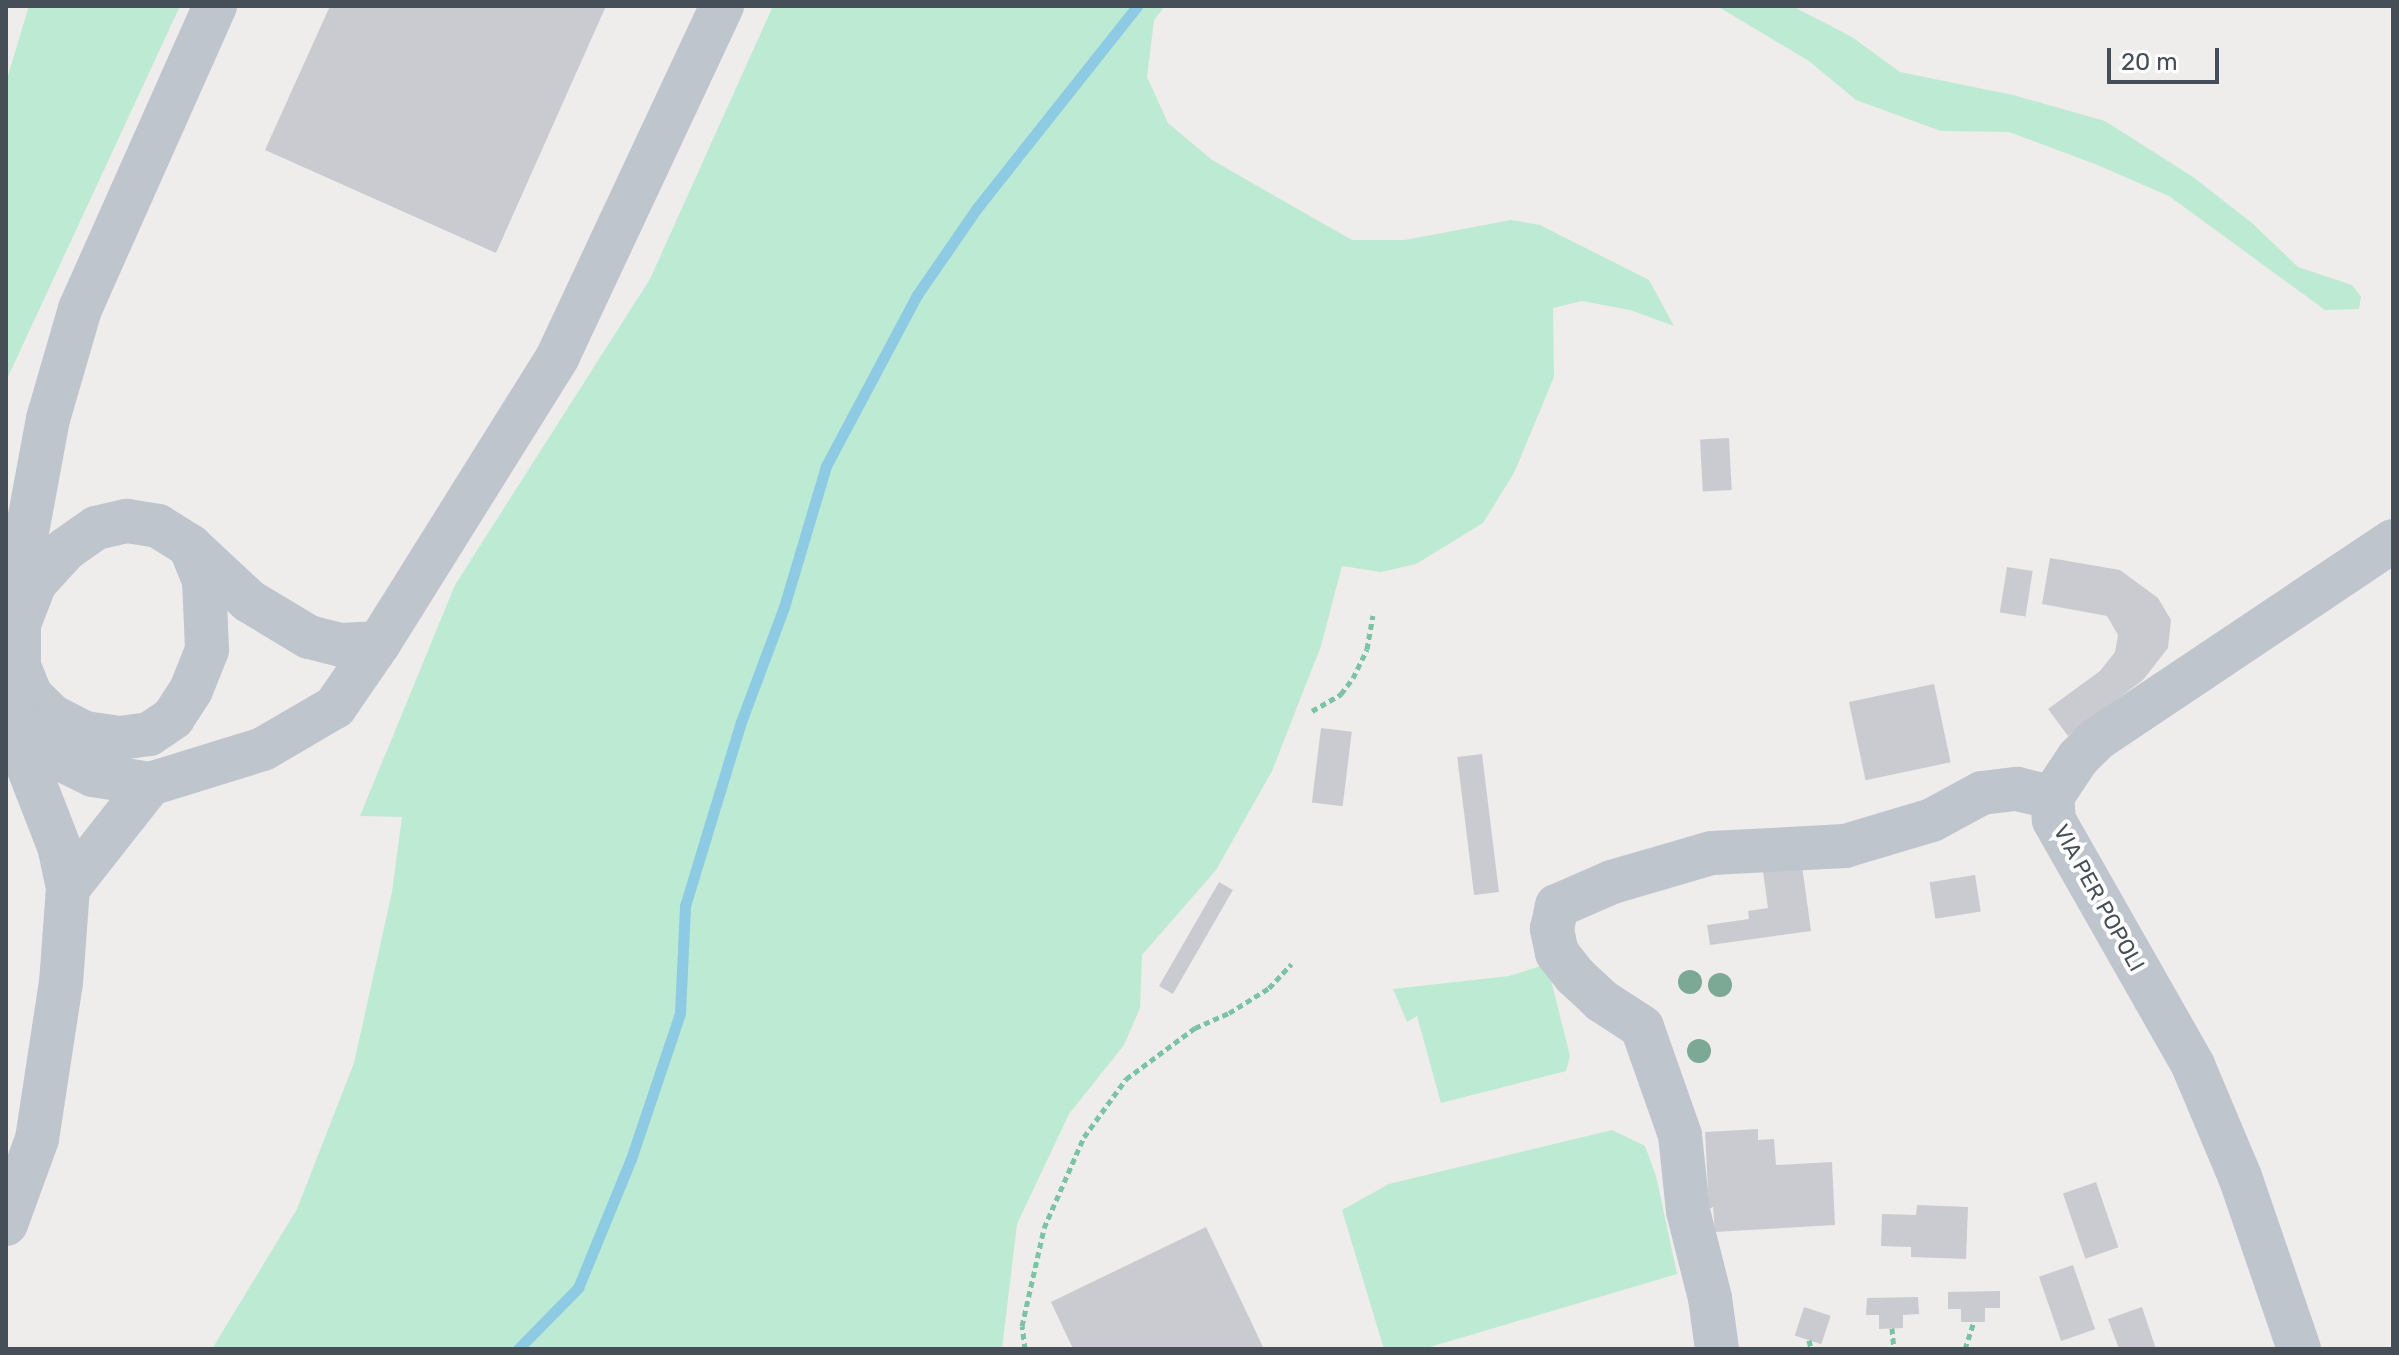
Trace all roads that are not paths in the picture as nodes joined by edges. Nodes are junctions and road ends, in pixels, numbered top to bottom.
1 (215, 6) edge
2 (722, 6) edge
3 (2393, 541) edge
4 (190, 546) junction
5 (19, 624) junction
6 (379, 643) junction
7 (16, 680) junction
8 (150, 784) junction
9 (2052, 797) junction
10 (68, 888) junction
11 (6, 1224) edge
12 (1717, 1349) edge
13 (2299, 1349) edge

1 - 5 street
2 - 6 street
3 - 9 street, VIA PER POPOLI
4 - 5 street
4 - 6 street
4 - 7 street
5 - 7 street
6 - 8 street
7 - 8 street
7 - 10 street
8 - 10 street
9 - 12 street
9 - 13 street, VIA PER POPOLI
10 - 11 street

